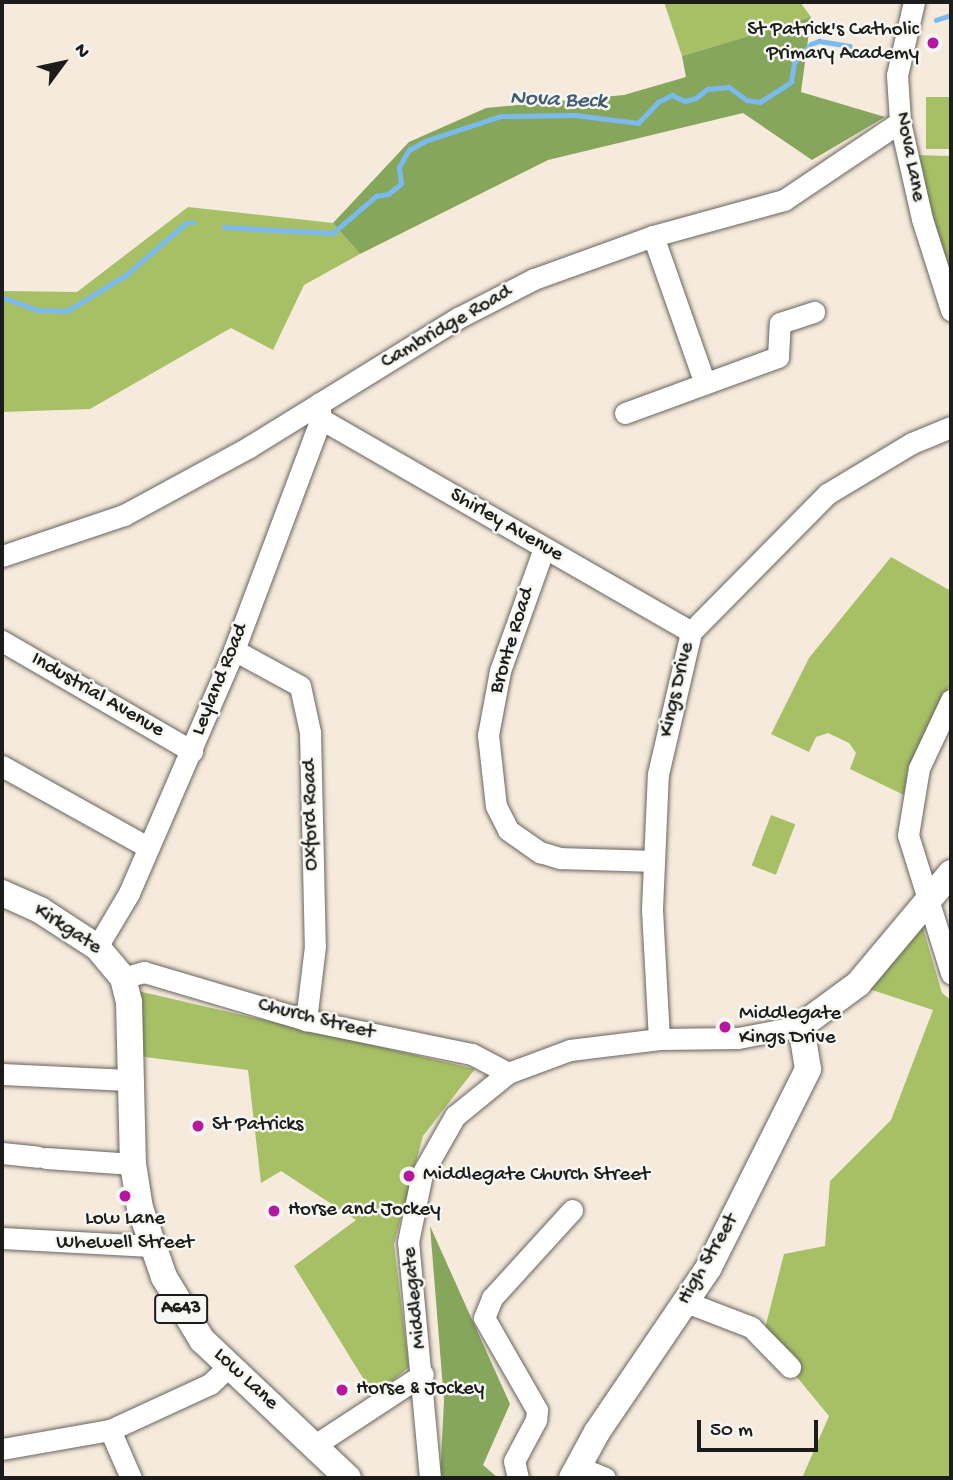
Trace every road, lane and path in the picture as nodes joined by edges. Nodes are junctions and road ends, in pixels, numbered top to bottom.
1 (914, 2) edge
2 (900, 122) junction
3 (653, 236) junction
4 (951, 310) edge
5 (814, 312) dead end
6 (704, 382) junction
7 (320, 411) junction
8 (625, 413) dead end
9 (951, 427) edge
10 (544, 548) junction
11 (2, 556) edge
12 (691, 632) junction
13 (2, 640) edge
14 (234, 650) junction
15 (951, 700) edge
16 (192, 751) junction
17 (2, 766) edge
18 (146, 846) junction
19 (654, 861) junction
20 (951, 873) edge
21 (2, 893) edge
22 (926, 897) junction
23 (97, 947) junction
24 (951, 973) edge
25 (123, 978) junction
26 (306, 1020) junction
27 (801, 1026) junction
28 (659, 1039) junction
29 (509, 1073) junction
30 (2, 1074) edge
31 (128, 1080) junction
32 (2, 1153) edge
33 (133, 1164) junction
34 (572, 1210) dead end
35 (2, 1238) edge
36 (151, 1247) junction
37 (686, 1302) junction
38 (229, 1366) junction
39 (790, 1367) dead end
40 (423, 1374) junction
41 (110, 1430) junction
42 (315, 1445) junction
43 (2, 1449) edge
44 (574, 1472) edge
45 (131, 1478) edge
46 (348, 1478) edge
47 (430, 1478) edge
48 (518, 1478) edge
49 (606, 1478) edge

1 - 2 street, Nova Lane
2 - 3 street, Cambridge Road
2 - 4 street, Nova Lane
3 - 6 street
3 - 7 street, Cambridge Road
5 - 6 street
6 - 8 street
7 - 10 street, Shirley Avenue
7 - 11 street, Cambridge Road
7 - 14 street, Leyland Road
9 - 12 street, Kings Drive
10 - 12 street, Shirley Avenue
10 - 19 street, Bronte Road
12 - 19 street, Kings Drive
13 - 16 street, Industrial Avenue
14 - 16 street, Leyland Road
14 - 26 street, Oxford Road
15 - 22 street
16 - 18 street, Leyland Road
17 - 18 street
18 - 23 street, Leyland Road
19 - 28 street, Kings Drive
20 - 22 main road
21 - 23 main road, Kirkgate
22 - 24 street
22 - 27 main road
23 - 25 main road, Kirkgate
25 - 26 street, Church Street
25 - 31 main road, Low Lane
26 - 29 street, Church Street
27 - 28 street, Middlegate
27 - 37 main road, High Street
28 - 29 street, Middlegate
29 - 40 street, Middlegate
30 - 31 street
31 - 33 main road, Low Lane / A643
32 - 33 street
33 - 36 main road, Low Lane / A643
34 - 48 street
35 - 36 street
36 - 38 main road, Low Lane / A643
37 - 39 street
37 - 44 main road, High Street
38 - 41 street
38 - 42 main road, Low Lane / A643
40 - 42 street
40 - 47 street, Middlegate
41 - 43 street
41 - 45 street
42 - 46 main road, Low Lane / A643
44 - 49 street

